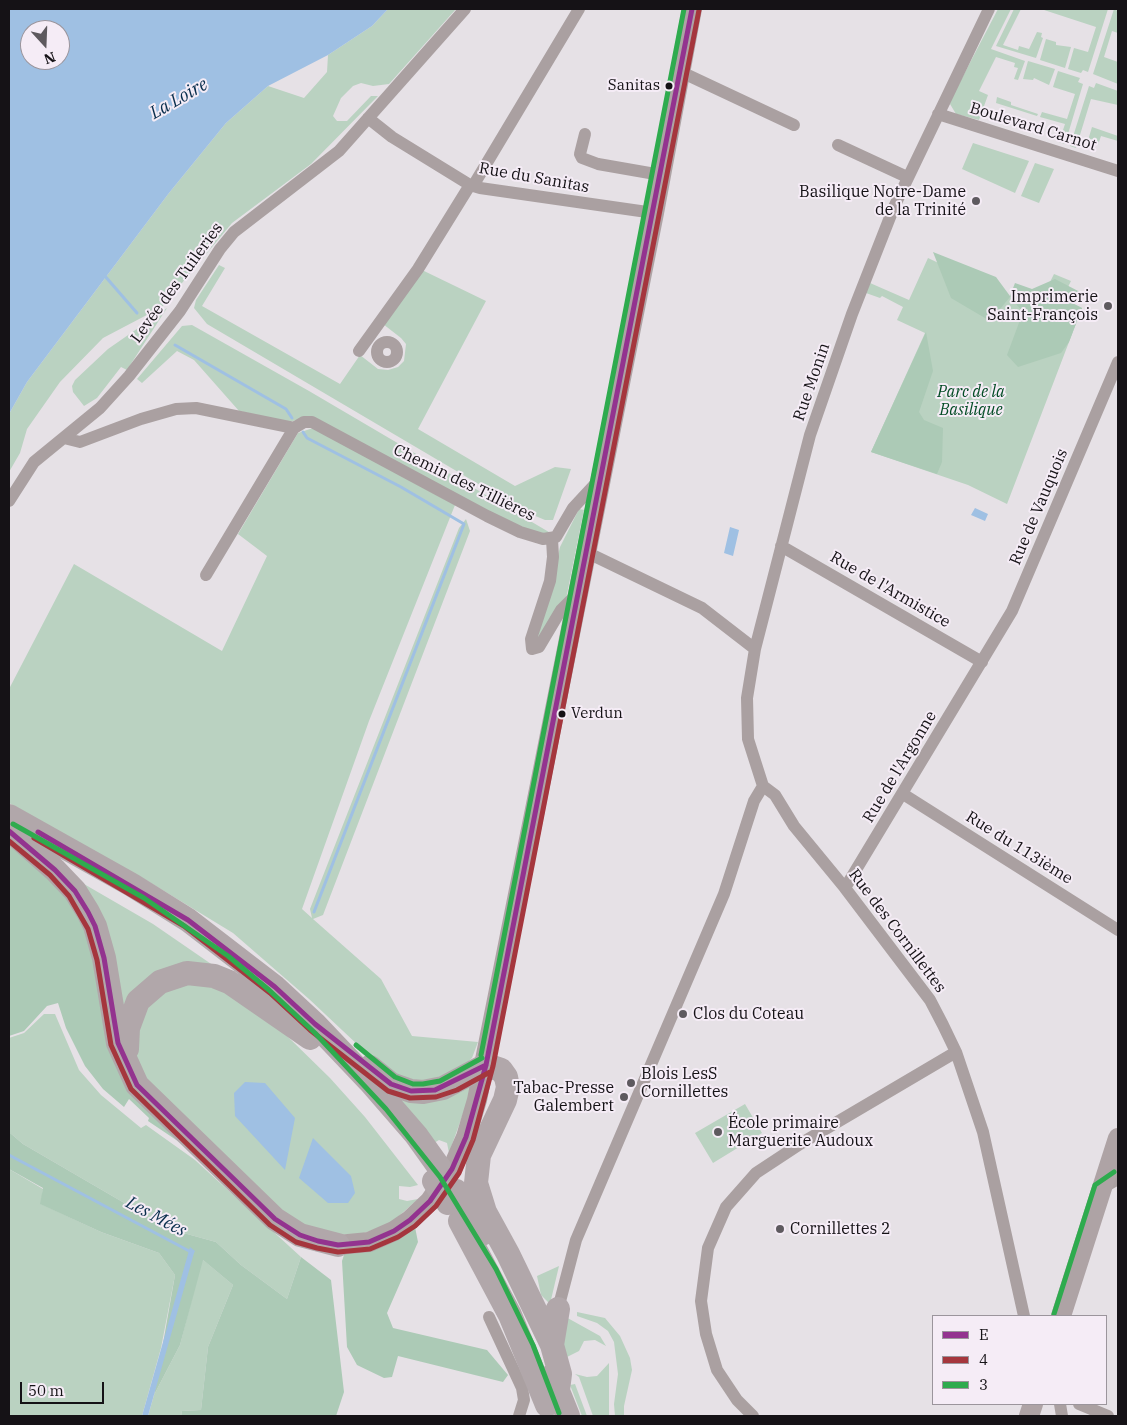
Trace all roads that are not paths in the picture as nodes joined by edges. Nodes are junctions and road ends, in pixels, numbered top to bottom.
1 (465, 9) edge
2 (578, 9) edge
3 (692, 9) edge
4 (989, 9) edge
5 (679, 71) junction
6 (938, 114) junction
7 (368, 118) junction
8 (794, 125) dead end
9 (585, 134) dead end
10 (838, 145) dead end
11 (1118, 171) edge
12 (661, 175) junction
13 (907, 177) junction
14 (472, 185) junction
15 (654, 213) junction
16 (372, 334) junction
17 (380, 345) dead end
18 (359, 351) dead end
19 (1118, 362) edge
20 (294, 428) junction
21 (64, 438) junction
22 (601, 478) junction
23 (9, 500) edge
24 (552, 539) junction
25 (781, 546) junction
26 (586, 552) junction
27 (206, 574) dead end
28 (577, 594) junction
29 (754, 649) junction
30 (982, 662) junction
31 (763, 786) junction
32 (903, 794) junction
33 (10, 827) edge
34 (845, 888) junction
35 (1118, 930) edge
36 (313, 1031) junction
37 (956, 1052) junction
38 (486, 1065) junction
39 (127, 1066) junction
40 (1117, 1152) edge
41 (1110, 1183) edge
42 (338, 1245) joint
43 (548, 1311) junction
44 (1024, 1315) edge
45 (1061, 1315) edge
46 (489, 1317) dead end
47 (540, 1366) junction
48 (1081, 1405) edge
49 (519, 1416) edge
50 (542, 1416) edge
51 (552, 1416) edge
52 (568, 1416) edge
53 (754, 1416) edge
54 (1108, 1416) edge

1 - 7 street, Levée des Tuileries
2 - 14 street
3 - 5 main road
4 - 6 street, Rue Monin
5 - 8 street
5 - 12 main road
6 - 11 street, Boulevard Carnot
6 - 13 street, Rue Monin
7 - 14 street, Rue du Sanitas
7 - 21 street, Levée des Tuileries
9 - 12 street
10 - 13 street
12 - 15 main road
13 - 25 street, Rue Monin
14 - 15 street, Rue du Sanitas
14 - 16 street
15 - 22 main road
16 - 17 street
16 - 18 street
19 - 30 street, Rue de Vauquois
20 - 21 street, Chemin des Tillières
20 - 24 street, Chemin des Tillières
20 - 27 street
21 - 23 street, Levée des Tuileries
22 - 24 street
22 - 26 main road
24 - 28 street
25 - 29 street, Rue Monin
25 - 30 street, Rue de l'Armistice
26 - 28 main road
26 - 29 street
28 - 38 main road
29 - 31 street, Rue Monin
30 - 32 street, Rue de l'Argonne
31 - 34 street, Rue des Cornillettes
31 - 43 street
32 - 34 street, Rue de l'Argonne
32 - 35 street, Rue du 113ième
33 - 36 highway
33 - 39 highway
34 - 37 street, Rue des Cornillettes
36 - 38 highway
36 - 39 highway
36 - 47 highway, bridge
37 - 44 street, Rue des Cornillettes
37 - 53 street
38 - 42 main road
38 - 43 highway
39 - 42 highway
40 - 41 main road
41 - 45 main road
43 - 47 highway
46 - 47 street
47 - 49 street
47 - 50 street
47 - 51 highway
47 - 52 highway
48 - 54 street

